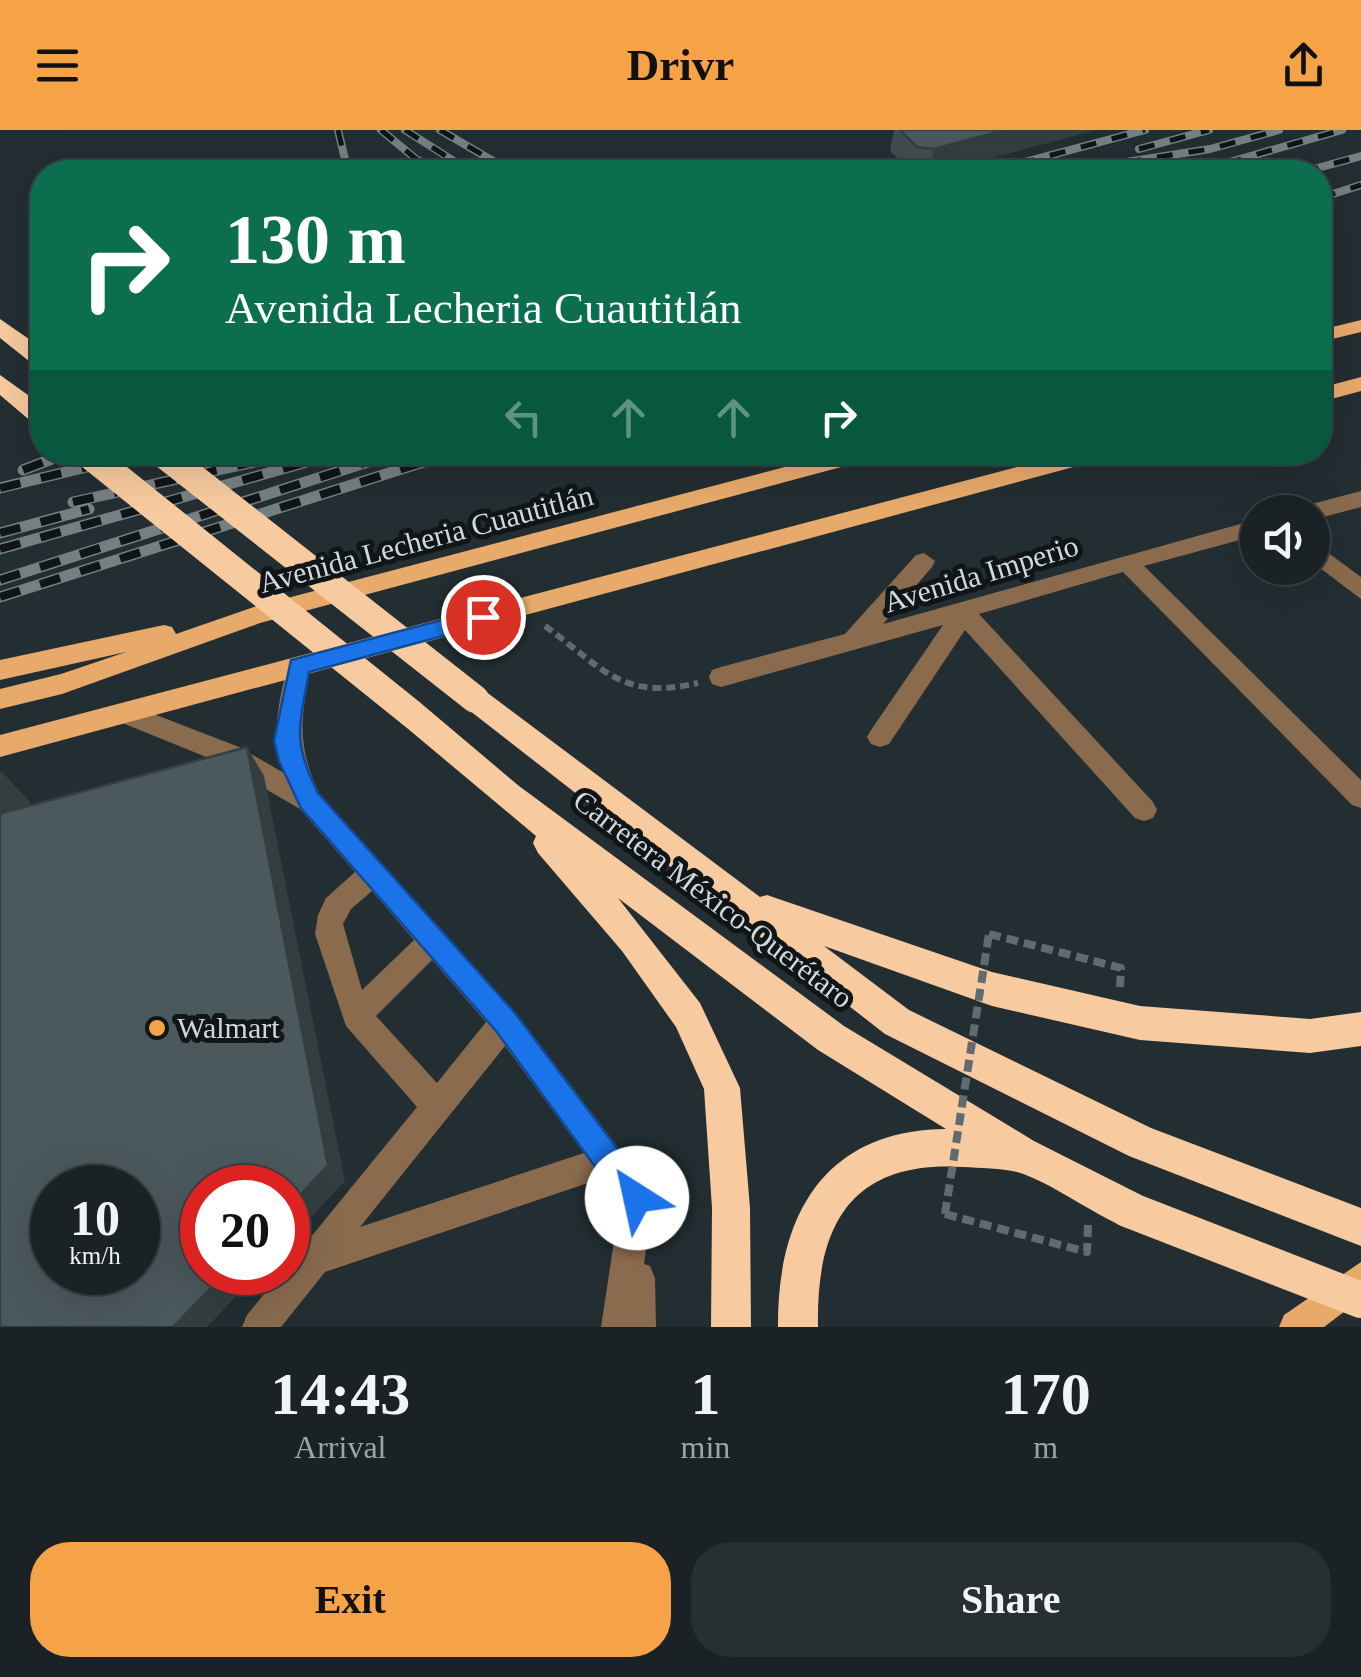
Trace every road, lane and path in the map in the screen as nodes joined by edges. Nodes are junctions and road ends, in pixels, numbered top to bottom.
1 (0, 326) edge
2 (1361, 326) edge
3 (1332, 333) edge
4 (30, 350) edge
5 (0, 383) edge
6 (1361, 384) edge
7 (1332, 392) edge
8 (30, 407) edge
9 (102, 465) edge
10 (177, 465) edge
11 (822, 465) edge
12 (1054, 465) edge
13 (1361, 498) edge
14 (1330, 507) edge
15 (1240, 533) edge
16 (924, 561) dead end
17 (1126, 562) junction
18 (1330, 564) edge
19 (1361, 590) edge
20 (520, 608) junction
21 (964, 613) junction
22 (257, 615) junction
23 (851, 644) junction
24 (299, 666) junction
25 (0, 670) edge
26 (721, 677) joint
27 (0, 699) edge
28 (124, 713) junction
29 (880, 736) dead end
30 (0, 746) edge
31 (508, 796) junction
32 (1361, 797) edge
33 (309, 801) junction
34 (1144, 810) dead end
35 (371, 875) junction
36 (740, 900) junction
37 (433, 940) junction
38 (1121, 968) dead end
39 (356, 1016) junction
40 (505, 1022) junction
41 (1361, 1030) edge
42 (438, 1107) junction
43 (1021, 1154) junction
44 (610, 1160) junction
45 (637, 1198) junction
46 (1361, 1227) edge
47 (1087, 1252) dead end
48 (316, 1258) junction
49 (1361, 1279) edge
50 (1361, 1300) edge
51 (259, 1327) edge
52 (618, 1327) edge
53 (639, 1327) edge
54 (731, 1327) edge
55 (798, 1327) edge
56 (1296, 1327) edge

1 - 4 highway
2 - 3 main road
5 - 8 highway
6 - 7 main road
9 - 31 highway, Carretera México-Querétaro, bridge
10 - 36 highway, Carretera México-Querétaro, bridge
11 - 22 main road, Avenida Lecheria Cuautitlán
12 - 20 main road
13 - 14 street
15 - 17 street, Avenida Imperio
16 - 23 street
17 - 21 street, Avenida Imperio
17 - 32 street
18 - 19 street
20 - 24 main road
20 - 26 path
21 - 23 street, Avenida Imperio
21 - 29 street
21 - 34 street
22 - 25 main road
22 - 27 main road, Avenida Lecheria Cuautitlán
23 - 26 street, Avenida Imperio
24 - 28 main road
24 - 33 street
28 - 30 main road
28 - 33 street
31 - 43 highway, Carretera México-Querétaro
31 - 54 highway
33 - 35 street
35 - 37 street
35 - 39 street
36 - 41 highway
36 - 46 highway, Carretera México-Querétaro
37 - 39 street
37 - 40 street
38 - 47 path, bridge
39 - 42 street
40 - 42 street
40 - 44 street
42 - 48 street
43 - 50 highway, Carretera México-Querétaro, bridge
43 - 55 highway
44 - 45 street
44 - 48 street
45 - 52 street
45 - 53 street
48 - 51 street
49 - 56 main road

